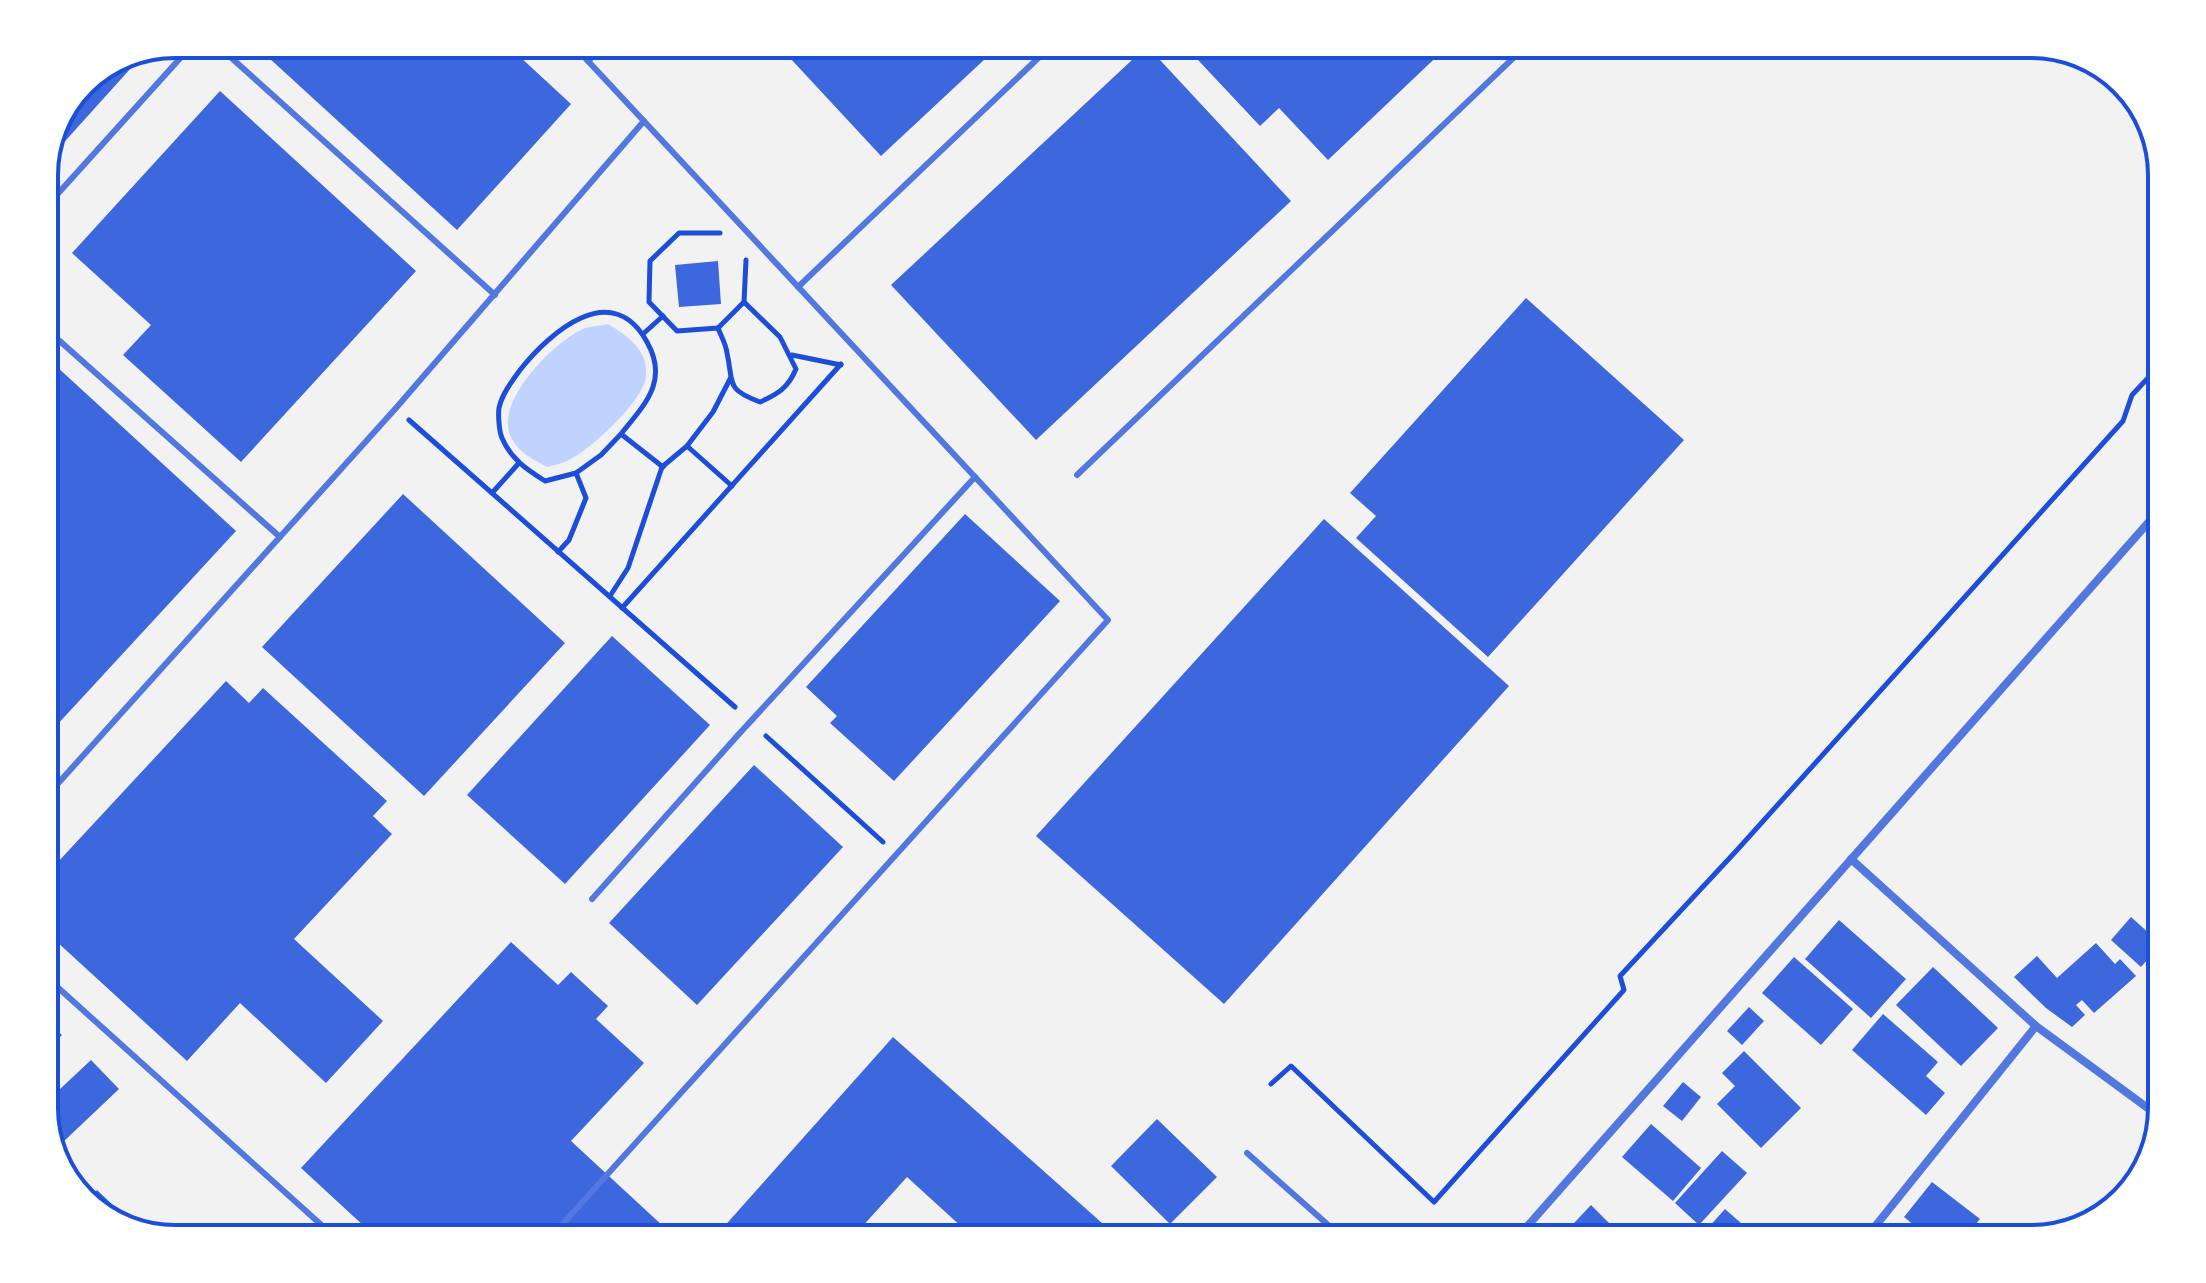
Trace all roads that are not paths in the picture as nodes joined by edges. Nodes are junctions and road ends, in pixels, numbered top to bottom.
1 (180, 58) edge
2 (232, 58) edge
3 (585, 58) edge
4 (591, 58) edge
5 (1038, 58) edge
6 (1513, 58) edge
7 (588, 61) junction
8 (644, 121) junction
9 (58, 193) edge
10 (798, 287) junction
11 (495, 295) junction
12 (58, 339) edge
13 (1077, 475) dead end
14 (975, 477) junction
15 (2148, 522) edge
16 (280, 537) junction
17 (58, 783) edge
18 (1851, 859) junction
19 (592, 899) dead end
20 (58, 988) edge
21 (2036, 1026) junction
22 (2148, 1108) edge
23 (1247, 1153) dead end
24 (321, 1225) edge
25 (562, 1225) edge
26 (1328, 1225) edge
27 (1528, 1225) edge
28 (1876, 1225) edge

1 - 9 lane
2 - 11 lane
3 - 7 lane
4 - 7 lane
5 - 10 lane
6 - 13 lane
7 - 8 lane
8 - 10 lane
8 - 11 lane
10 - 14 lane
11 - 16 lane
12 - 16 lane
14 - 19 lane
14 - 25 lane
15 - 18 street
16 - 17 lane
18 - 21 street
18 - 27 street
20 - 24 lane
21 - 22 street
21 - 28 street
23 - 26 lane

